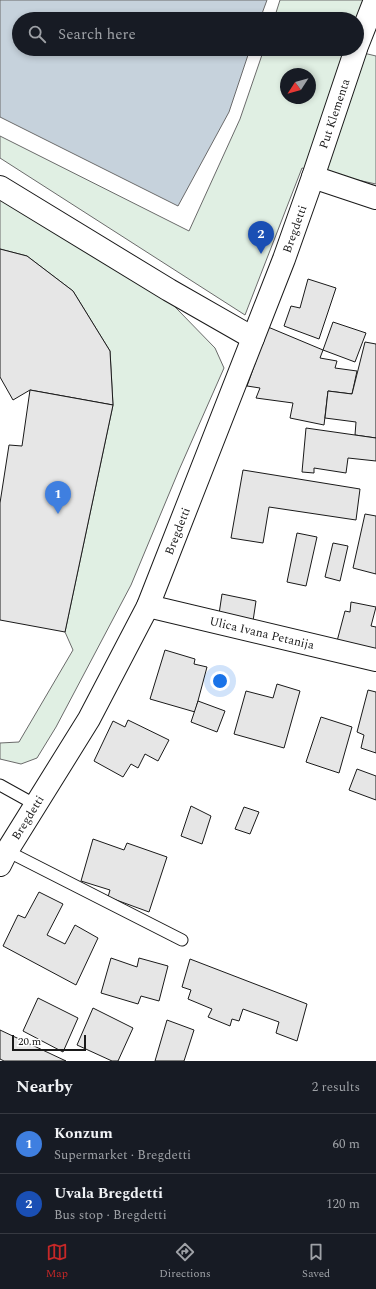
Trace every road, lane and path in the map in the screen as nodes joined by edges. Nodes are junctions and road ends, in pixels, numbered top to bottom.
1 (375, 0) edge
2 (364, 28) edge
3 (354, 56) edge
4 (313, 177) junction
5 (0, 187) edge
6 (376, 198) edge
7 (253, 338) junction
8 (148, 606) junction
9 (376, 660) edge
10 (0, 785) edge
11 (36, 805) junction
12 (4, 858) edge
13 (182, 940) dead end

1 - 2 street
3 - 4 street, Put Klementa
4 - 6 street
4 - 7 street, Bregdetti
5 - 7 street
7 - 8 street, Bregdetti
8 - 9 street, Ulica Ivana Petanija
8 - 11 street, Bregdetti
10 - 11 lane
11 - 12 street, Bregdetti
12 - 13 lane

